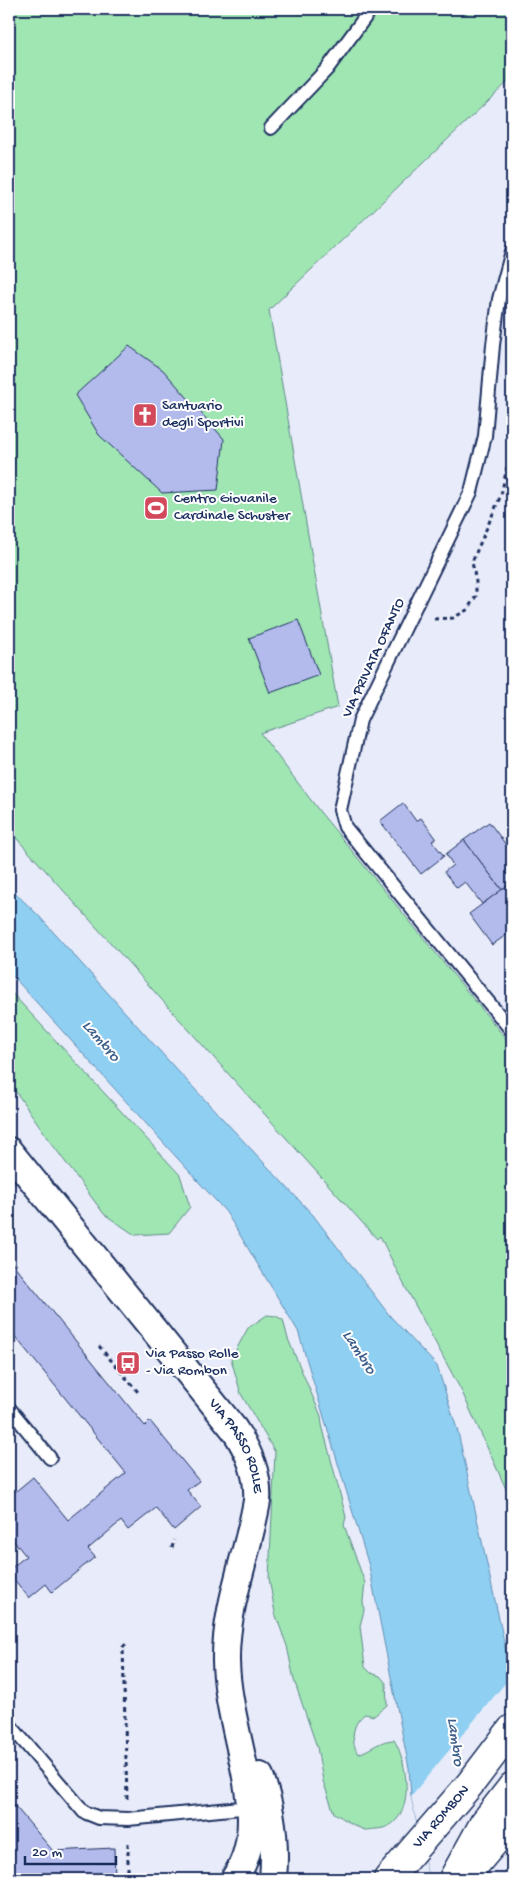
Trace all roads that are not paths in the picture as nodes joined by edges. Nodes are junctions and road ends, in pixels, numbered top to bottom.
1 (371, 9) edge
2 (271, 128) dead end
3 (512, 251) edge
4 (512, 1031) edge
5 (9, 1151) edge
6 (9, 1408) edge
7 (50, 1458) dead end
8 (9, 1724) edge
9 (512, 1728) edge
10 (512, 1787) edge
11 (253, 1791) junction
12 (512, 1821) edge
13 (389, 1875) edge
14 (234, 1879) edge
15 (273, 1879) edge
16 (453, 1879) edge
17 (463, 1879) edge

1 - 2 lane
3 - 4 lane, VIA PRIVATA OFANTO
5 - 11 street, VIA PASSO ROLLE
6 - 7 lane
8 - 11 lane
9 - 13 main road, VIA ROMBON
10 - 16 main road
11 - 14 street, VIA PASSO ROLLE
11 - 15 street, VIA PASSO ROLLE
12 - 17 main road

